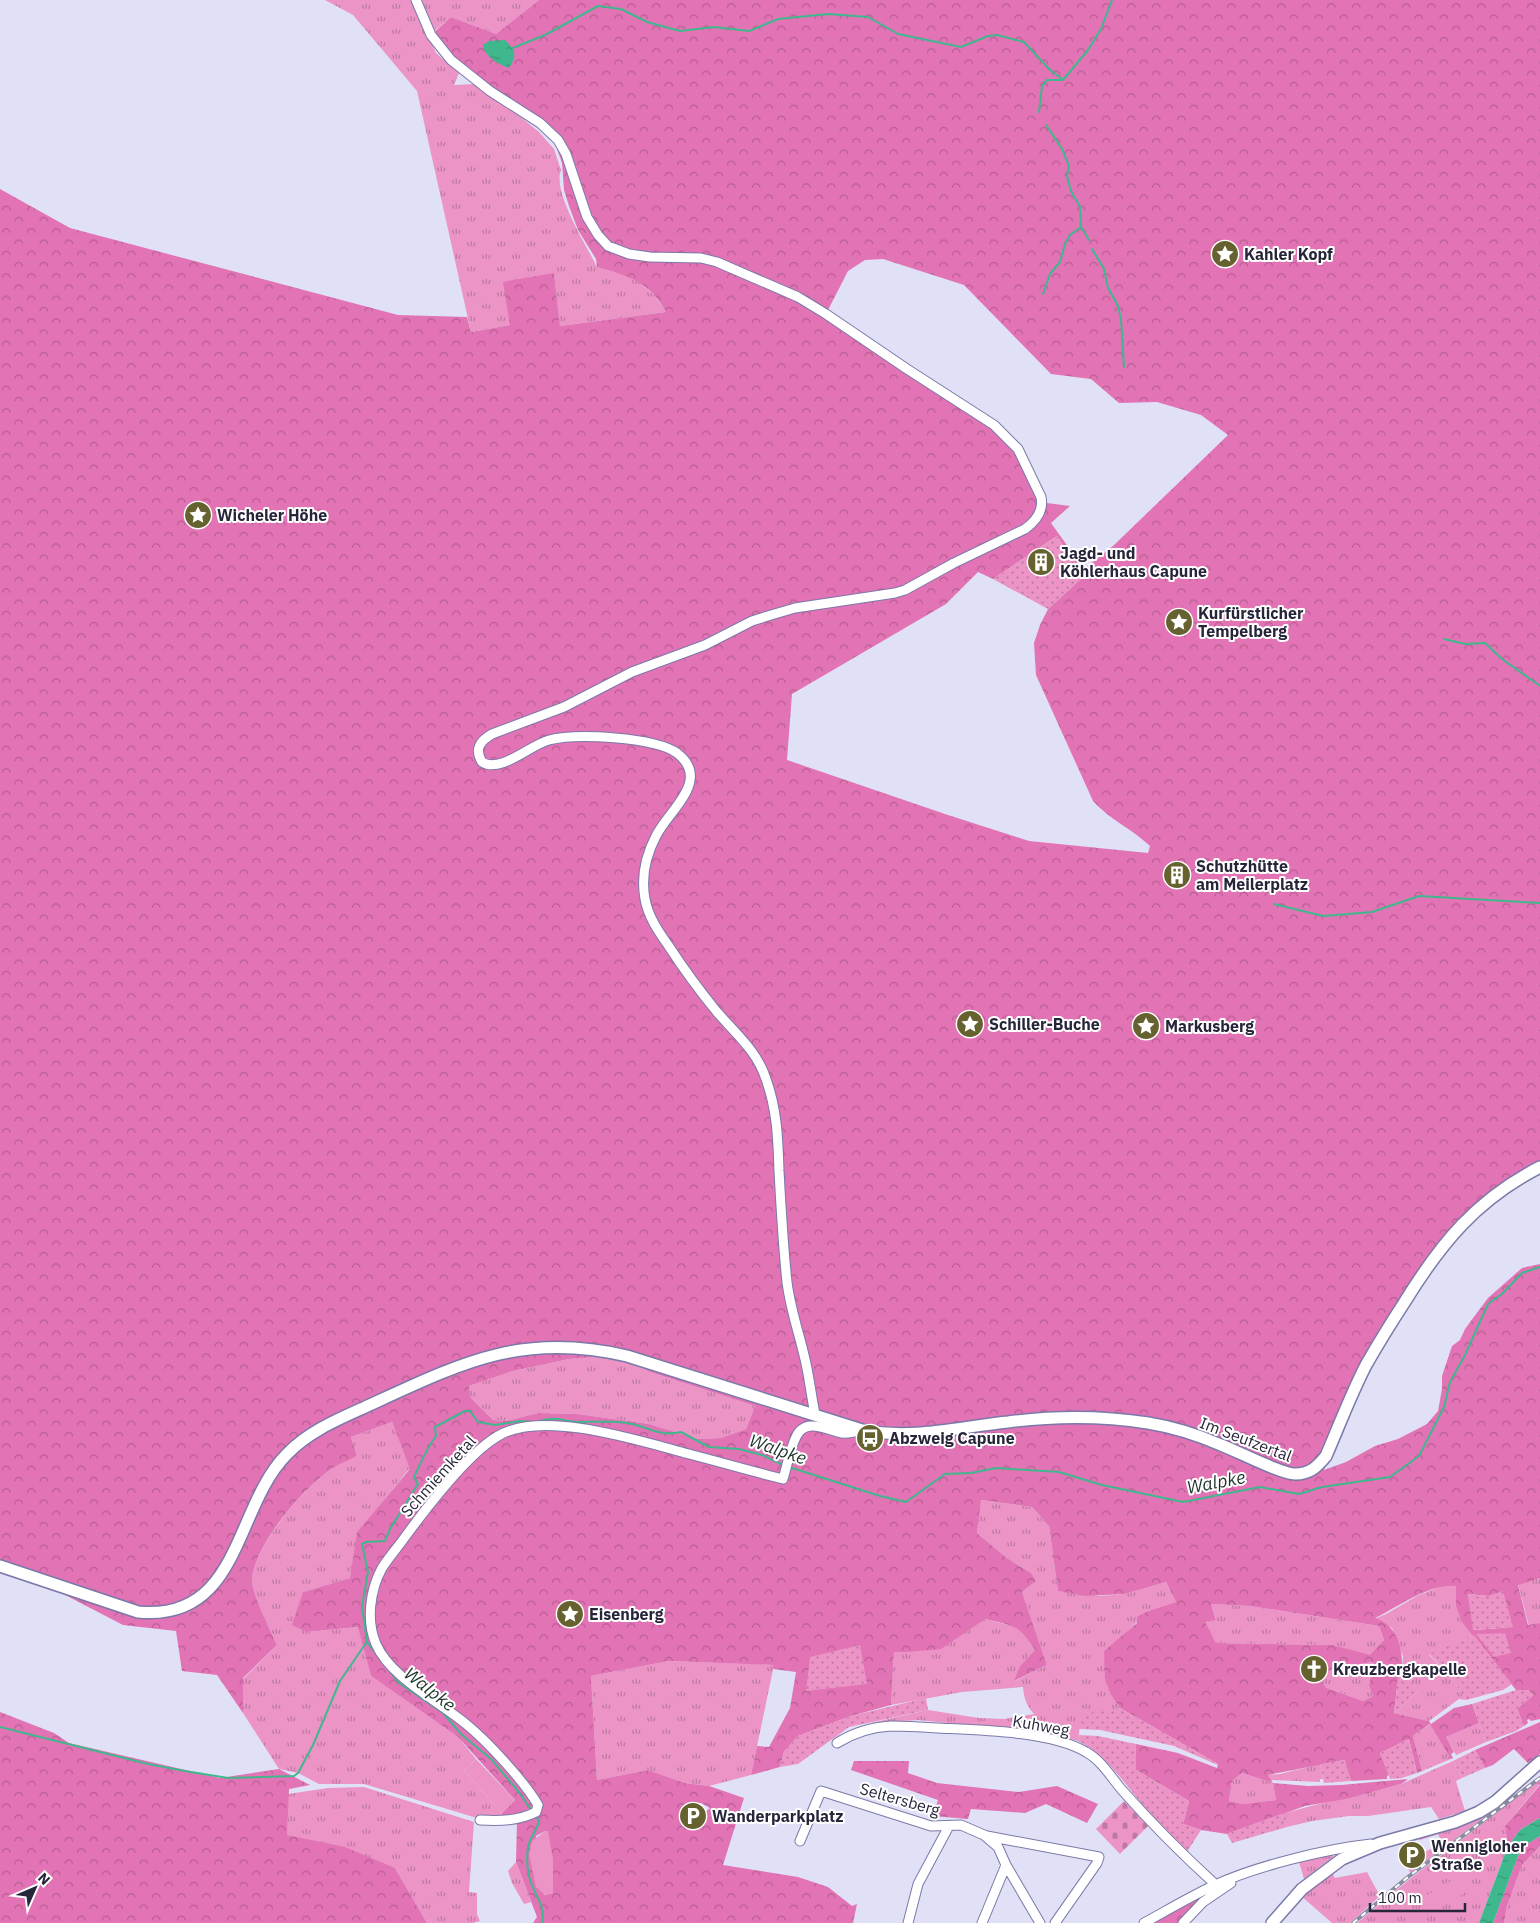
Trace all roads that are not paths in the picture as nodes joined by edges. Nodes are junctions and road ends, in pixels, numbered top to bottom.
1 (416, 0) edge
2 (1540, 1167) edge
3 (815, 1414) junction
4 (862, 1430) junction
5 (0, 1566) edge
6 (837, 1743) dead end
7 (1540, 1762) edge
8 (480, 1820) dead end
9 (949, 1826) junction
10 (984, 1835) junction
11 (800, 1841) dead end
12 (1340, 1854) junction
13 (1006, 1865) junction
14 (1242, 1875) junction
15 (1216, 1885) junction
16 (908, 1923) edge
17 (982, 1923) edge
18 (1040, 1923) edge
19 (1054, 1923) edge
20 (1144, 1923) edge
21 (1183, 1923) edge
22 (1272, 1923) edge

1 - 3 street
2 - 4 main road, Im Seufzertal
3 - 4 main road, Im Seufzertal
3 - 5 main road, Im Seufzertal
4 - 8 street, Schmiemketal
6 - 15 street, Kuhweg
7 - 12 main road
9 - 10 street, Seltersberg
9 - 11 street, Seltersberg
9 - 16 street
10 - 13 street, Seltersberg
10 - 19 street
12 - 14 street
12 - 22 main road
13 - 17 street
13 - 18 street, Seltersberg
14 - 15 street
14 - 21 street
15 - 20 street

